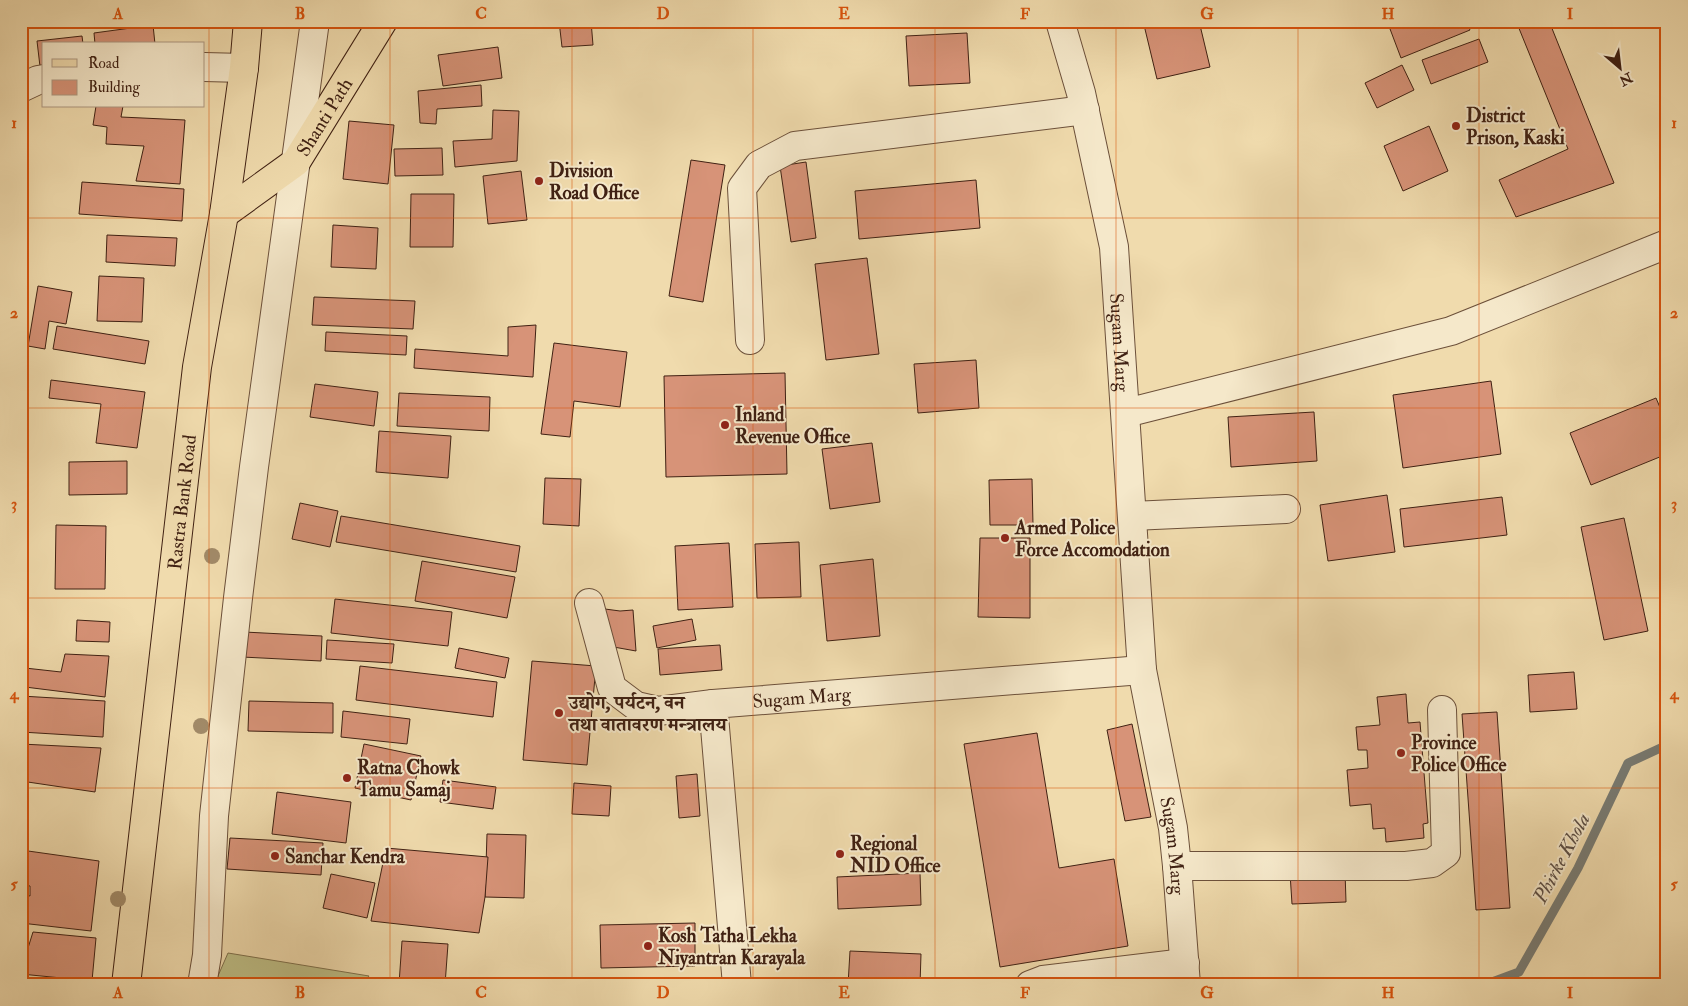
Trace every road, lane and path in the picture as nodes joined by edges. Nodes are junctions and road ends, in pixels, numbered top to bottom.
1 (248, 21) edge
2 (315, 21) edge
3 (383, 21) edge
4 (1060, 21) edge
5 (205, 67) edge
6 (244, 68) junction
7 (42, 79) edge
8 (21, 88) edge
9 (1085, 110) junction
10 (296, 162) junction
11 (224, 214) junction
12 (1667, 244) edge
13 (750, 340) dead end
14 (1126, 413) junction
15 (1286, 509) dead end
16 (1132, 516) junction
17 (589, 603) dead end
18 (1142, 670) junction
19 (714, 704) junction
20 (1442, 710) dead end
21 (1177, 866) junction
22 (1186, 974) edge
23 (126, 985) edge
24 (202, 985) edge
25 (737, 985) edge
26 (1030, 985) edge

1 - 6 main road, Rastra Bank Road
2 - 10 street
3 - 10 main road, Shanti Path
4 - 9 street, Sugam Marg
5 - 6 street
6 - 11 main road, Rastra Bank Road
7 - 8 street
9 - 13 street
9 - 14 street, Sugam Marg
10 - 11 main road, Shanti Path
10 - 24 street
11 - 23 main road, Rastra Bank Road
12 - 14 street
14 - 16 street, Sugam Marg
15 - 16 street
16 - 18 street, Sugam Marg
17 - 19 street, Sugam Marg
18 - 19 street, Sugam Marg
18 - 21 street, Sugam Marg
19 - 25 street
20 - 21 street
21 - 22 street, Sugam Marg
22 - 26 street, Sugam Marg

